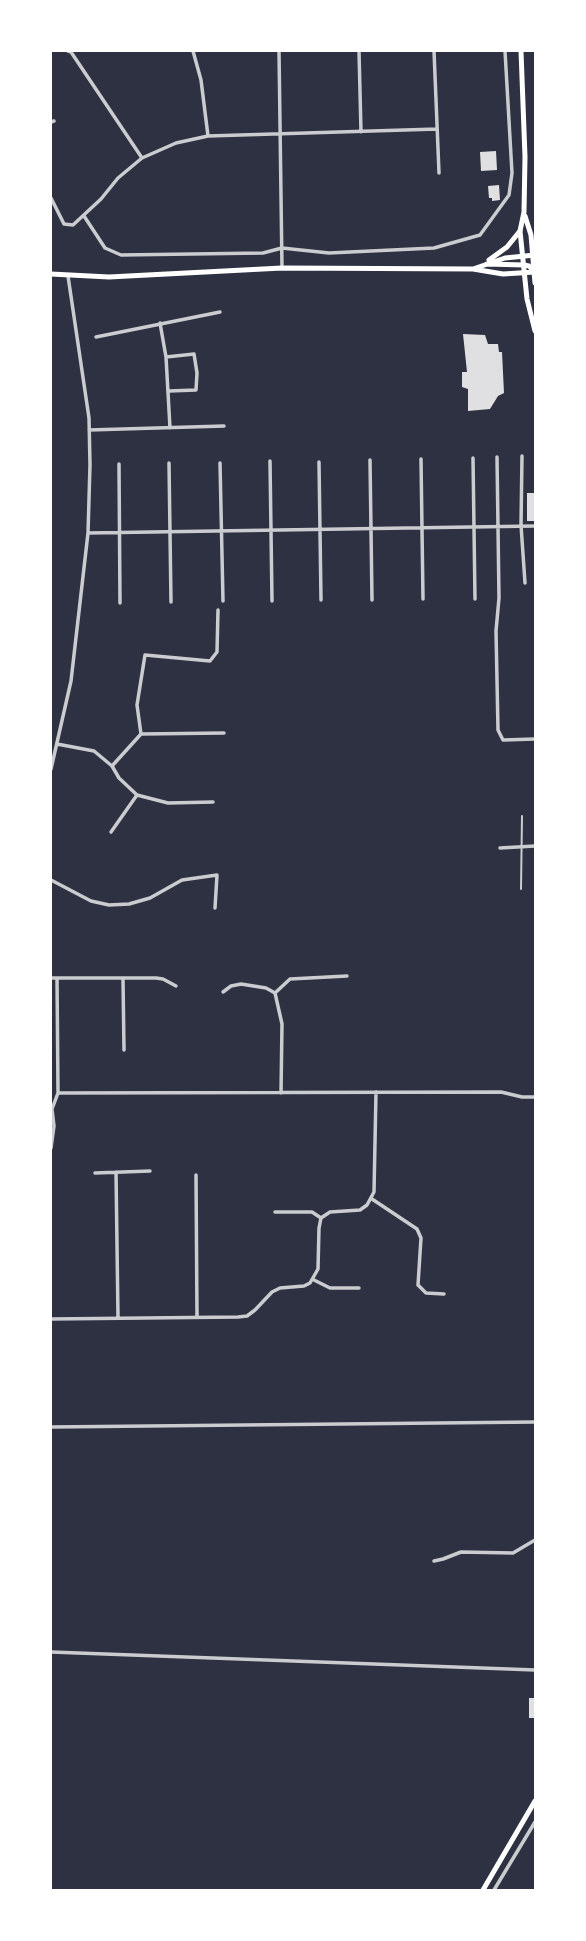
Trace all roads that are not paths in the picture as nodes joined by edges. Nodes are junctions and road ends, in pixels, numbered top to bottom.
1 (71, 51) edge
2 (193, 51) edge
3 (279, 51) edge
4 (359, 51) edge
5 (435, 51) edge
6 (505, 51) edge
7 (521, 51) edge
8 (437, 130) junction
9 (361, 132) junction
10 (279, 134) junction
11 (208, 136) junction
12 (142, 158) junction
13 (439, 173) dead end
14 (51, 198) edge
15 (524, 212) junction
16 (84, 216) junction
17 (520, 231) junction
18 (282, 248) junction
19 (534, 255) edge
20 (522, 257) junction
21 (484, 263) junction
22 (524, 265) junction
23 (282, 268) junction
24 (473, 269) junction
25 (535, 272) edge
26 (525, 273) junction
27 (51, 274) edge
28 (68, 276) junction
29 (535, 283) edge
30 (220, 312) dead end
31 (535, 312) edge
32 (160, 323) junction
33 (534, 323) edge
34 (535, 331) edge
35 (96, 337) dead end
36 (166, 357) junction
37 (169, 391) junction
38 (224, 426) dead end
39 (170, 428) junction
40 (89, 430) junction
41 (522, 456) dead end
42 (497, 457) dead end
43 (473, 458) dead end
44 (421, 459) dead end
45 (370, 460) dead end
46 (270, 461) dead end
47 (319, 462) dead end
48 (169, 463) dead end
49 (220, 463) dead end
50 (119, 464) dead end
51 (521, 525) junction
52 (474, 526) junction
53 (497, 526) junction
54 (535, 526) edge
55 (421, 527) junction
56 (371, 528) junction
57 (321, 529) junction
58 (271, 530) junction
59 (222, 531) junction
60 (170, 532) junction
61 (88, 533) junction
62 (120, 533) junction
63 (525, 583) dead end
64 (475, 598) dead end
65 (321, 600) dead end
66 (372, 600) dead end
67 (423, 600) dead end
68 (223, 601) dead end
69 (272, 601) dead end
70 (171, 602) dead end
71 (120, 603) dead end
72 (218, 610) dead end
73 (224, 733) dead end
74 (141, 734) junction
75 (535, 740) edge
76 (57, 744) junction
77 (112, 766) junction
78 (51, 769) edge
79 (137, 795) junction
80 (213, 802) dead end
81 (522, 817) dead end
82 (111, 832) dead end
83 (535, 846) edge
84 (521, 847) junction
85 (500, 848) dead end
86 (51, 880) edge
87 (521, 889) dead end
88 (215, 908) dead end
89 (347, 976) dead end
90 (51, 978) edge
91 (57, 978) junction
92 (123, 979) junction
93 (176, 986) dead end
94 (223, 992) dead end
95 (275, 993) junction
96 (124, 1050) dead end
97 (376, 1092) junction
98 (58, 1093) junction
99 (281, 1093) junction
100 (535, 1097) edge
101 (52, 1101) edge
102 (51, 1148) edge
103 (150, 1171) dead end
104 (116, 1172) junction
105 (95, 1173) dead end
106 (196, 1175) dead end
107 (372, 1199) junction
108 (275, 1212) dead end
109 (321, 1218) junction
110 (314, 1280) junction
111 (359, 1289) dead end
112 (444, 1294) dead end
113 (117, 1317) junction
114 (197, 1317) junction
115 (51, 1319) edge
116 (535, 1422) edge
117 (51, 1427) edge
118 (535, 1540) edge
119 (434, 1561) dead end
120 (51, 1652) edge
121 (535, 1670) edge
122 (535, 1801) edge
123 (535, 1822) edge
124 (483, 1890) edge
125 (494, 1890) edge

1 - 12 street
2 - 11 street
3 - 10 street
4 - 9 street
5 - 8 street
6 - 18 street
7 - 15 main road
8 - 9 street
8 - 13 street
9 - 10 street
10 - 11 street
10 - 18 street
11 - 12 street
12 - 16 street
14 - 16 street
15 - 17 main road
15 - 19 main road
16 - 18 street
17 - 20 main road
17 - 21 main road
18 - 23 street
19 - 20 main road
19 - 25 main road
20 - 21 main road
20 - 22 main road
21 - 22 main road
21 - 24 main road
22 - 25 main road
22 - 26 main road
23 - 24 main road
23 - 28 main road
24 - 26 main road
25 - 26 main road
25 - 29 main road
26 - 33 main road
27 - 28 main road
28 - 40 street
30 - 32 street
31 - 33 main road
32 - 35 street
32 - 36 street
33 - 34 main road
36 - 37 street
36 - 37 street
37 - 39 street
38 - 39 street
39 - 40 street
40 - 61 street
41 - 51 street
42 - 53 street
43 - 52 street
44 - 55 street
45 - 56 street
46 - 58 street
47 - 57 street
48 - 60 street
49 - 59 street
50 - 62 street
51 - 53 street
51 - 54 street
51 - 63 street
52 - 53 street
52 - 55 street
52 - 64 street
53 - 75 street
55 - 56 street
55 - 67 street
56 - 57 street
56 - 66 street
57 - 58 street
57 - 65 street
58 - 59 street
58 - 69 street
59 - 60 street
59 - 68 street
60 - 62 street
60 - 70 street
61 - 62 street
61 - 76 street
62 - 71 street
72 - 74 street
73 - 74 street
74 - 77 street
76 - 77 street
76 - 78 street
77 - 79 street
79 - 80 street
79 - 82 street
81 - 84 lane
83 - 84 street
84 - 85 street
84 - 87 lane
86 - 88 street
89 - 95 street
90 - 91 street
91 - 92 street
91 - 98 street
92 - 93 street
92 - 96 street
94 - 95 street
95 - 99 street
97 - 99 street
97 - 100 street
97 - 107 street
98 - 99 street
98 - 101 street
101 - 102 street
103 - 104 street
104 - 105 street
104 - 113 street
106 - 114 street
107 - 109 street
107 - 112 street
108 - 109 street
109 - 110 street
110 - 111 street
110 - 114 street
113 - 114 street
113 - 115 street
116 - 117 street
118 - 119 street
120 - 121 street
122 - 124 main road
123 - 125 street

